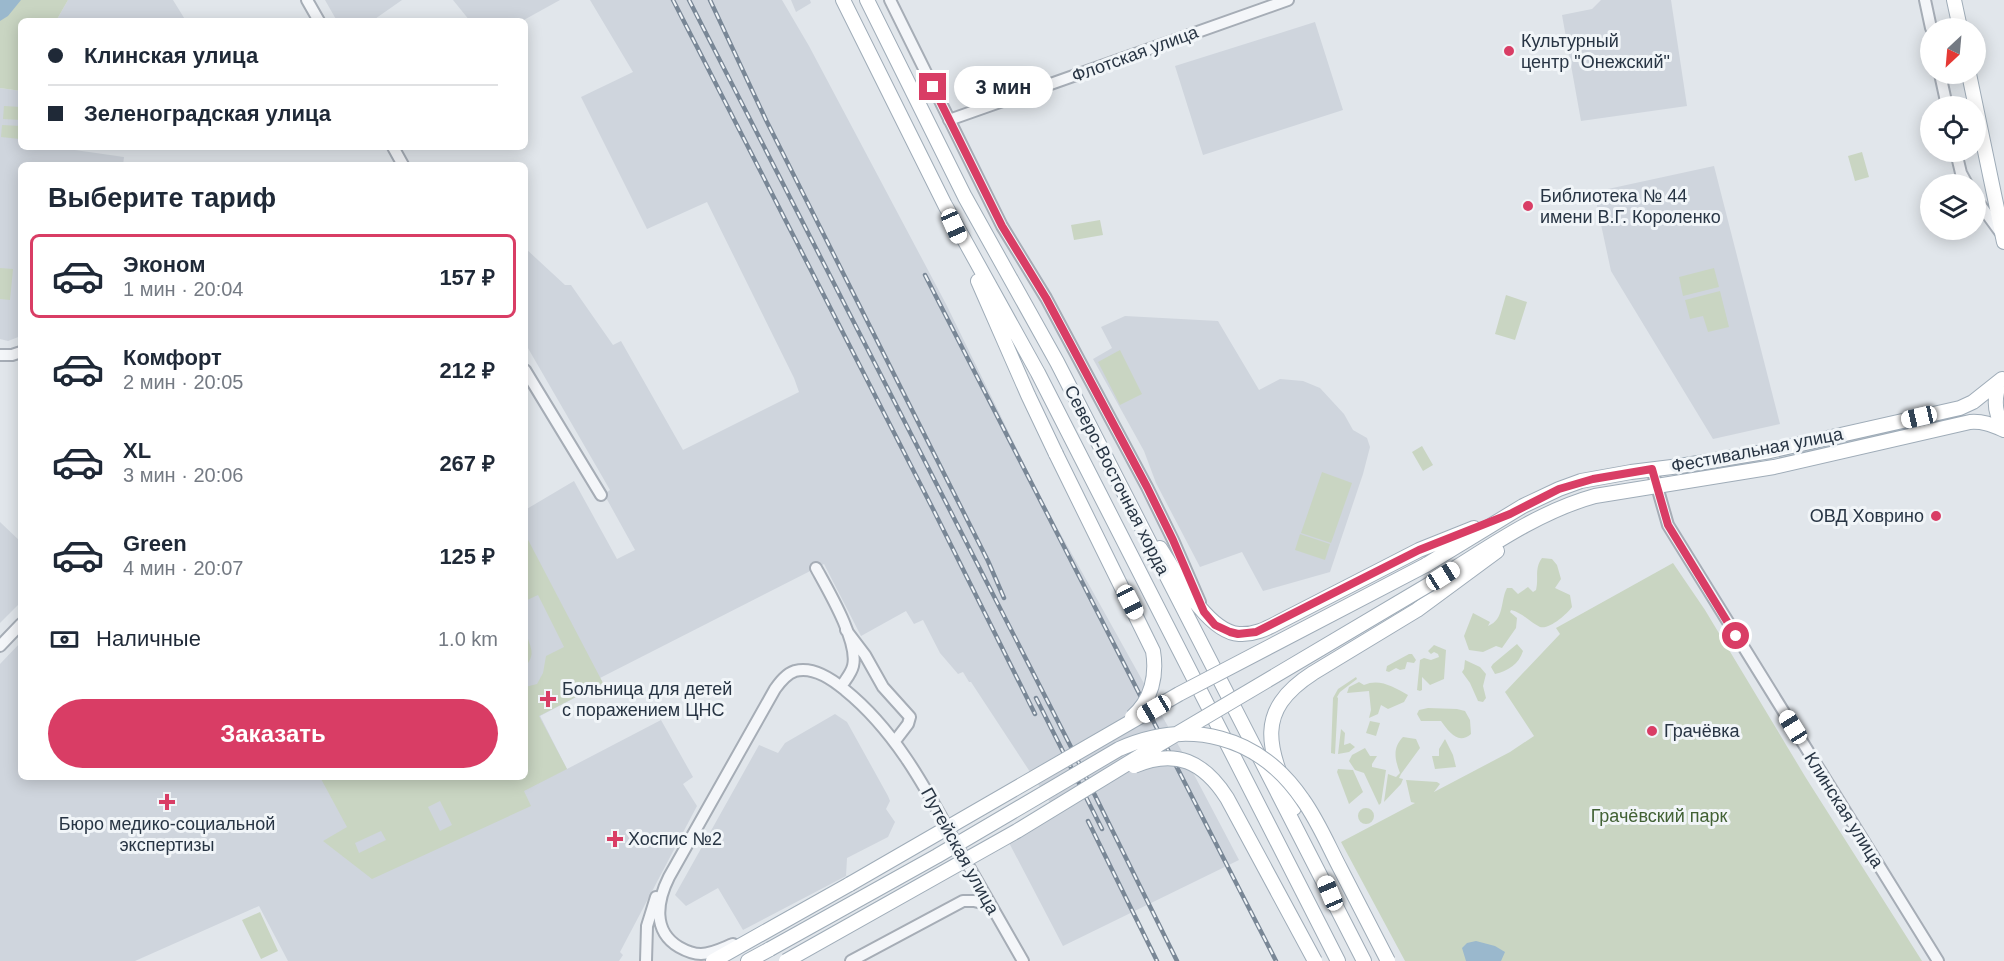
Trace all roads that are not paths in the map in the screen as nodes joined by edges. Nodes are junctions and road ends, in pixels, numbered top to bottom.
1 (307, 0) edge
2 (843, 0) edge
3 (867, 0) edge
4 (890, 0) edge
5 (1288, 0) edge
6 (1925, 0) edge
7 (1954, 0) edge
8 (318, 18) edge
9 (1929, 18) edge
10 (1958, 18) edge
11 (1971, 84) edge
12 (949, 120) junction
13 (945, 205) junction
14 (1986, 214) edge
15 (2003, 239) edge
16 (18, 353) edge
17 (0, 356) edge
18 (528, 375) edge
19 (2003, 378) edge
20 (2004, 428) edge
21 (1105, 458) junction
22 (1652, 469) junction
23 (1657, 486) junction
24 (601, 495) dead end
25 (1510, 514) junction
26 (816, 568) dead end
27 (1438, 587) junction
28 (1204, 612) junction
29 (18, 627) edge
30 (846, 630) junction
31 (0, 646) edge
32 (841, 687) junction
33 (895, 741) junction
34 (1093, 744) junction
35 (1102, 780) junction
36 (669, 877) junction
37 (990, 905) junction
38 (1338, 912) junction
39 (761, 933) junction
40 (646, 961) edge
41 (713, 961) edge
42 (748, 961) edge
43 (786, 961) edge
44 (850, 961) edge
45 (1023, 961) edge
46 (1315, 961) edge
47 (1338, 961) edge
48 (1364, 961) edge
49 (1388, 961) edge
50 (1938, 961) edge

1 - 8 street
2 - 13 main road, Северо-Восточная хорда
3 - 21 main road, Северо-Восточная хорда
4 - 12 street
5 - 12 street, Флотская улица
6 - 9 street
7 - 10 main road
11 - 15 main road
12 - 28 street
13 - 34 main road, bridge
13 - 47 main road, Северо-Восточная хорда
14 - 15 street
16 - 17 street
18 - 24 street
19 - 20 main road
19 - 22 main road, Фестивальная улица
20 - 23 main road, Фестивальная улица
21 - 28 main road
21 - 38 main road, Северо-Восточная хорда
22 - 23 street, Клинская улица
22 - 25 main road, Фестивальная улица
23 - 27 main road, Фестивальная улица
23 - 50 street, Клинская улица
25 - 28 main road
25 - 34 main road, bridge
26 - 30 street
27 - 35 main road, bridge
27 - 38 main road
29 - 31 street
30 - 32 street
30 - 33 street
32 - 33 street, Путейская улица
32 - 36 street, Путейская улица
33 - 37 street, Путейская улица
34 - 39 main road, bridge
35 - 43 main road, bridge
35 - 46 main road, bridge
36 - 39 street
36 - 40 street
37 - 44 street
37 - 45 street, Путейская улица
38 - 48 main road, Северо-Восточная хорда
39 - 41 main road
42 - 49 main road, bridge

